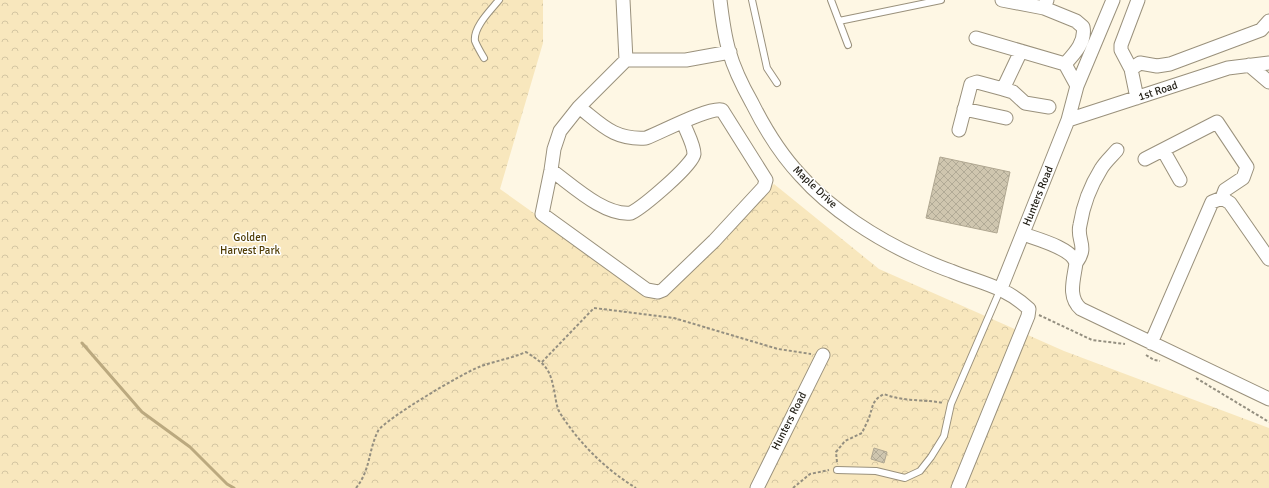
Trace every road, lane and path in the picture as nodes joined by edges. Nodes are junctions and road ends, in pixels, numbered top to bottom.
1 (499, 0) edge
2 (623, 0) edge
3 (720, 0) edge
4 (752, 0) edge
5 (831, 0) edge
6 (941, 0) edge
7 (1002, 0) edge
8 (1113, 0) edge
9 (1138, 0) edge
10 (1046, 4) edge
11 (839, 21) junction
12 (1269, 21) edge
13 (976, 38) dead end
14 (848, 45) dead end
15 (1021, 51) junction
16 (730, 52) junction
17 (484, 58) dead end
18 (626, 60) junction
19 (1269, 62) edge
20 (1065, 64) junction
21 (1249, 65) junction
22 (1131, 70) junction
23 (1269, 82) edge
24 (777, 83) dead end
25 (1078, 86) junction
26 (1003, 89) junction
27 (1137, 98) junction
28 (579, 107) junction
29 (1049, 107) dead end
30 (964, 109) junction
31 (1006, 118) dead end
32 (1068, 120) junction
33 (683, 122) junction
34 (959, 130) dead end
35 (1117, 150) dead end
36 (1163, 150) junction
37 (1145, 160) dead end
38 (551, 170) junction
39 (1180, 180) dead end
40 (1222, 198) junction
41 (1023, 234) junction
42 (1269, 259) edge
43 (1076, 263) junction
44 (1001, 288) junction
45 (1029, 309) junction
46 (1126, 344) dead end
47 (1146, 347) junction
48 (822, 355) joint
49 (542, 362) junction
50 (1165, 362) dead end
51 (1190, 375) dead end
52 (1269, 399) edge
53 (951, 404) junction
54 (1269, 422) edge
55 (836, 452) dead end
56 (837, 470) joint
57 (356, 488) edge
58 (636, 488) edge
59 (756, 488) edge
60 (793, 488) edge
61 (958, 488) edge

1 - 17 lane
2 - 18 street
3 - 16 street, Maple Drive
4 - 24 lane
5 - 11 lane
6 - 11 lane
7 - 10 street
8 - 25 street, Hunters Road
9 - 22 street
10 - 20 street
11 - 14 lane
12 - 22 street
13 - 15 street
15 - 20 street
15 - 26 street
16 - 18 street
16 - 44 street, Maple Drive
18 - 28 street
19 - 21 street, 1st Road
20 - 25 street
21 - 23 street
21 - 27 street, 1st Road
22 - 27 street
25 - 32 street, Hunters Road
26 - 29 street
26 - 30 street
27 - 32 street, 1st Road
28 - 33 street
28 - 38 street
30 - 31 street
30 - 34 street
32 - 41 street, Hunters Road
33 - 38 street
33 - 38 street
35 - 43 street
36 - 37 street
36 - 39 street
36 - 40 street
40 - 42 street
40 - 47 street
41 - 43 street
41 - 44 street, Hunters Road
43 - 47 street
44 - 45 street
44 - 53 lane
45 - 46 path
45 - 61 street
47 - 50 path
47 - 52 street
48 - 49 path
48 - 59 street, Hunters Road
49 - 57 path
49 - 58 path
51 - 54 path
53 - 55 path
53 - 56 lane
56 - 60 path

